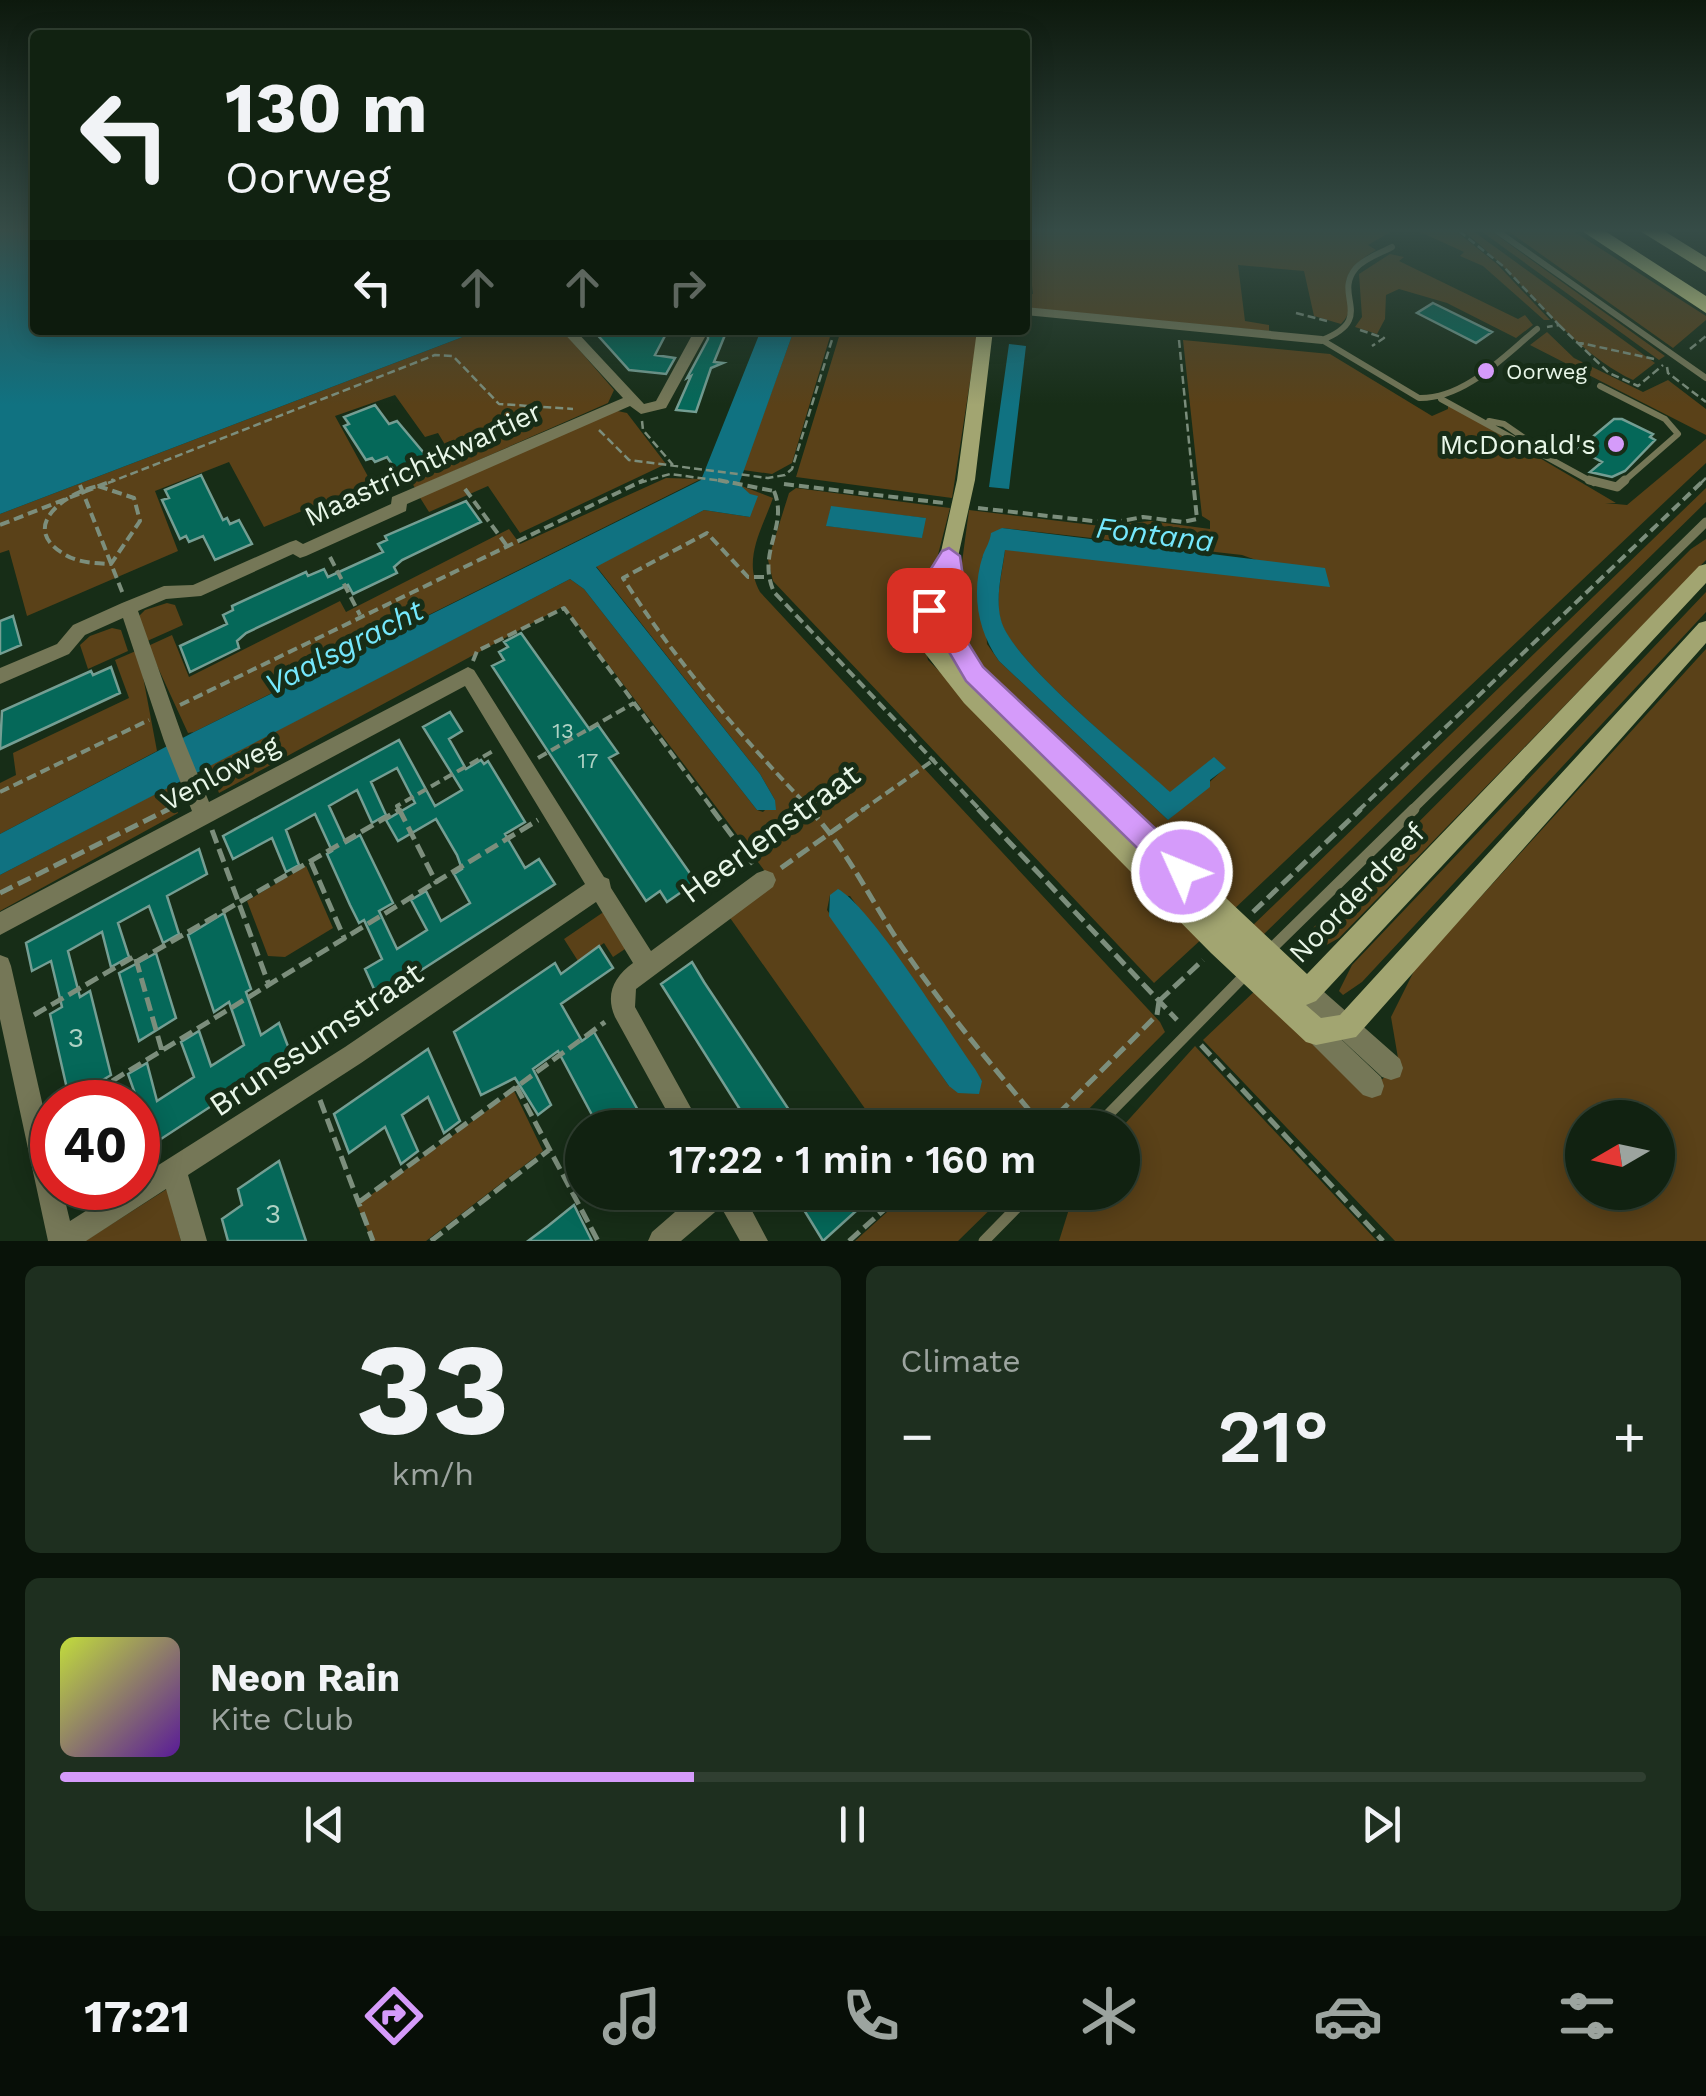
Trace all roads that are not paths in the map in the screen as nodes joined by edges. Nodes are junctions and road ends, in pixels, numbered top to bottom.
1 (1353, 289) edge
2 (1580, 289) edge
3 (1680, 289) edge
4 (1706, 306) edge
5 (1030, 311) edge
6 (1537, 329) road end
7 (573, 335) edge
8 (696, 335) edge
9 (984, 335) edge
10 (1322, 340) junction
11 (1705, 377) edge
12 (1600, 386) dead end
13 (1441, 399) junction
14 (636, 404) junction
15 (1706, 522) edge
16 (1706, 571) edge
17 (128, 608) junction
18 (1706, 629) edge
19 (0, 676) edge
20 (200, 806) junction
21 (765, 880) road end
22 (601, 886) junction
23 (0, 924) edge
24 (1258, 962) junction
25 (646, 964) junction
26 (0, 966) edge
27 (1307, 992) junction
28 (1347, 1028) junction
29 (1316, 1032) junction
30 (1390, 1068) dead end
31 (1372, 1086) dead end
32 (680, 1110) edge
33 (1113, 1110) edge
34 (174, 1172) junction
35 (697, 1210) edge
36 (737, 1210) edge
37 (1014, 1210) edge
38 (62, 1241) edge
39 (194, 1241) edge
40 (661, 1241) edge
41 (755, 1241) edge
42 (984, 1241) edge

1 - 10 lane
2 - 11 lane
3 - 4 highway
5 - 10 street
6 - 13 lane
7 - 14 street
8 - 14 street, Maastrichtkwartier
9 - 24 street
10 - 13 lane
12 - 13 lane
14 - 17 street, Maastrichtkwartier
15 - 24 lane
16 - 27 street, Noorderdreef
17 - 19 street, Maastrichtkwartier
17 - 20 street
18 - 28 street
20 - 22 street, Venloweg
20 - 23 street, Venloweg
21 - 25 street, Heerlenstraat
22 - 25 street
22 - 34 street, Brunssumstraat
24 - 27 street
24 - 29 street
24 - 33 lane
25 - 32 street, Heerlenstraat
26 - 38 street
27 - 28 street
27 - 29 street, Noorderdreef
28 - 29 street
28 - 30 street
29 - 31 street
34 - 38 street, Brunssumstraat
34 - 39 street
35 - 40 street
36 - 41 street
37 - 42 lane

